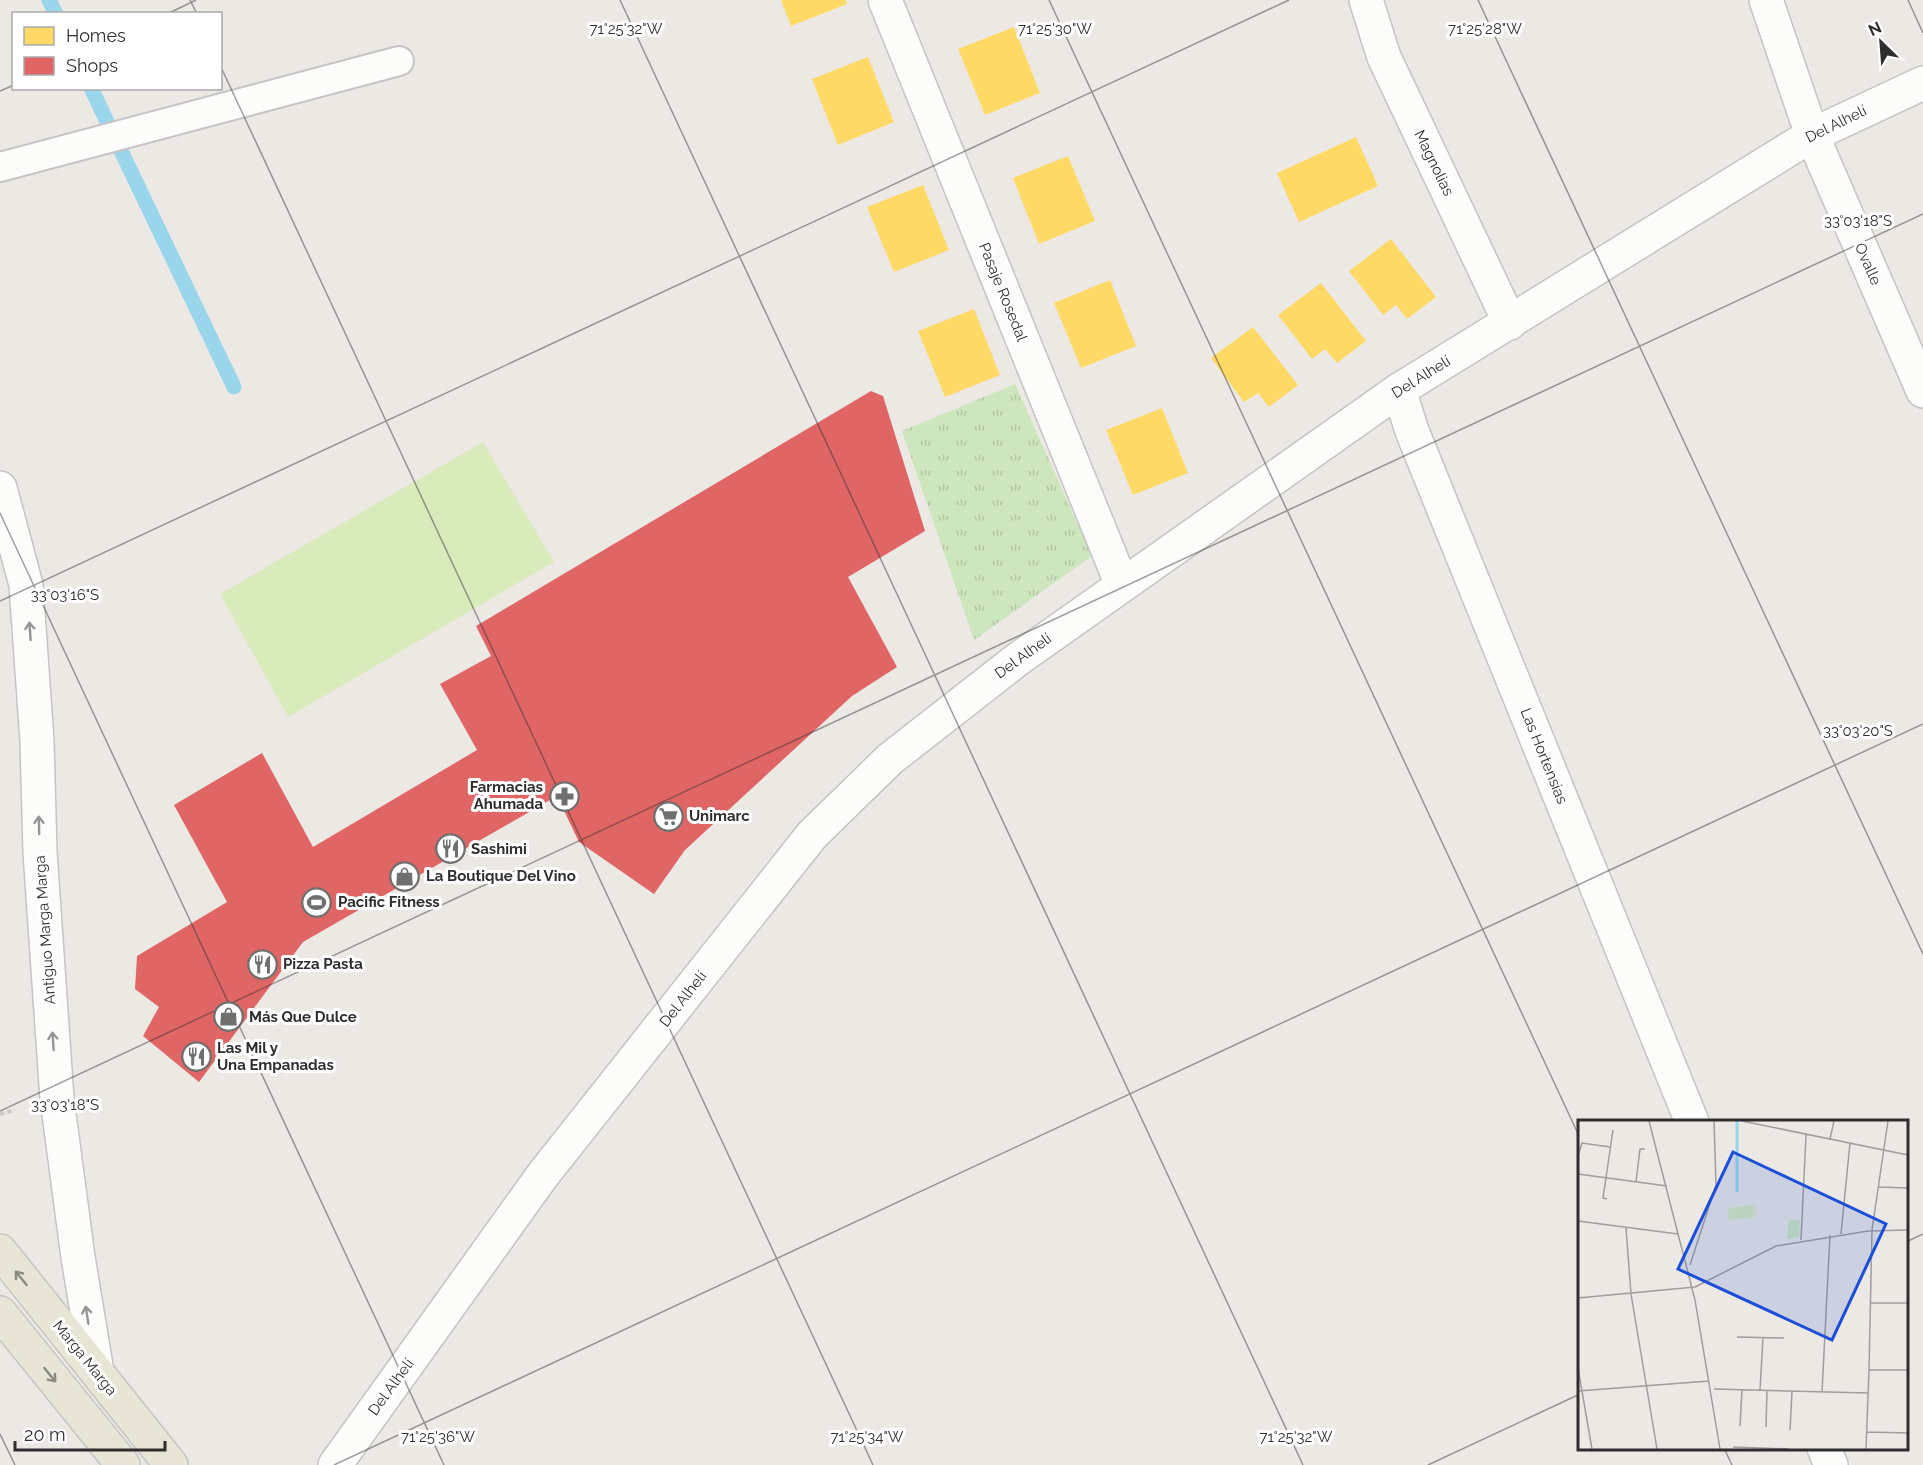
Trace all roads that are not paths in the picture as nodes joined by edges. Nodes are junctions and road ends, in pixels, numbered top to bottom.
1 (885, 0) edge
2 (1366, 0) edge
3 (1766, 0) edge
4 (399, 61) dead end
5 (1923, 83) edge
6 (1812, 135) junction
7 (0, 167) edge
8 (1510, 322) junction
9 (1399, 390) junction
10 (1923, 391) edge
11 (0, 489) edge
12 (1122, 585) junction
13 (1691, 1120) edge
14 (0, 1251) edge
15 (0, 1313) edge
16 (97, 1372) junction
17 (1824, 1450) edge
18 (123, 1465) edge
19 (171, 1465) edge
20 (335, 1465) edge
21 (1831, 1465) edge

1 - 12 street, Pasaje Rosedal
2 - 8 street, Magnolias
3 - 6 street, Ovalle
4 - 7 lane
5 - 6 street, Del Alhelí
6 - 8 street, Del Alhelí
6 - 10 street, Ovalle
8 - 9 street, Del Alhelí
9 - 12 street, Del Alhelí
9 - 13 street, Las Hortensias
16 -> 11 street, Antiguo Marga Marga
12 - 20 street, Del Alhelí
16 -> 14 main road, Marga Marga
15 -> 18 main road
16 - 19 main road, Marga Marga
17 - 21 street

